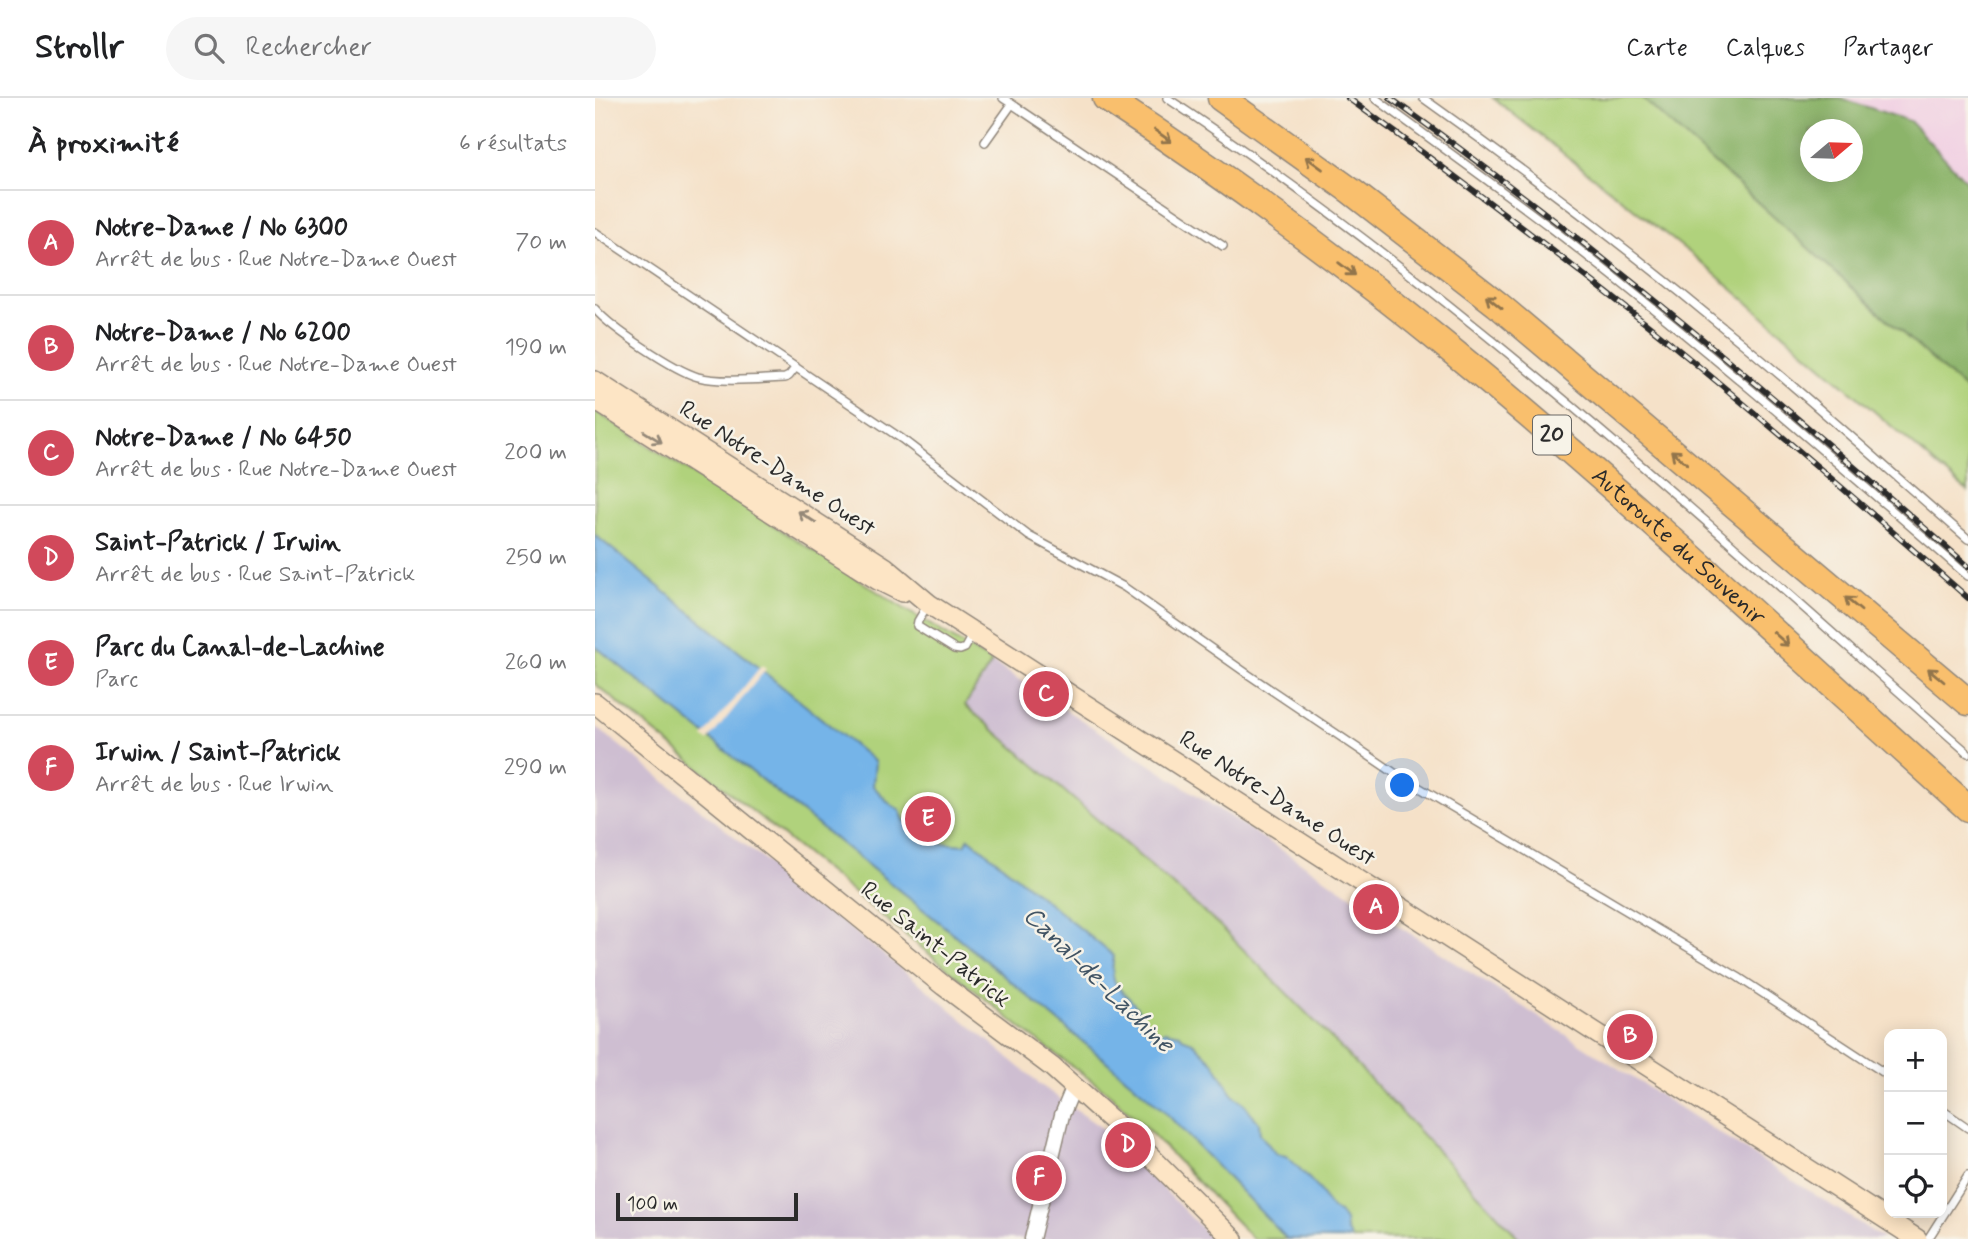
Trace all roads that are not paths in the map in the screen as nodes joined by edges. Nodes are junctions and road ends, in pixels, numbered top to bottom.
1 (1003, 98) edge
2 (1106, 98) edge
3 (1167, 98) edge
4 (1221, 98) edge
5 (1375, 98) edge
6 (1423, 98) edge
7 (1013, 104) junction
8 (985, 142) dead end
9 (595, 232) edge
10 (1223, 246) dead end
11 (595, 309) edge
12 (796, 367) junction
13 (595, 381) edge
14 (595, 400) edge
15 (1968, 539) edge
16 (1968, 576) edge
17 (929, 604) junction
18 (1968, 702) edge
19 (595, 703) edge
20 (1968, 753) edge
21 (1968, 808) edge
22 (1884, 1073) edge
23 (1074, 1086) junction
24 (1947, 1113) edge
25 (1968, 1128) edge
26 (1968, 1176) edge
27 (1033, 1239) edge
28 (1233, 1239) edge
29 (1917, 1239) edge
30 (1928, 1239) edge

1 - 7 lane
2 -> 21 highway, Autoroute du Souvenir / 20
3 - 20 lane
18 -> 4 highway
5 - 16 lane
6 - 15 lane
7 - 8 lane
7 - 10 lane
9 - 12 lane
11 - 12 lane
12 - 22 lane
17 -> 13 main road, Rue Notre-Dame Ouest
14 -> 17 main road, Rue Notre-Dame Ouest
17 - 29 main road, Rue Notre-Dame Ouest
19 - 23 main road, Rue Saint-Patrick
23 - 27 street
23 - 28 main road, Rue Saint-Patrick
24 - 25 lane
26 - 30 lane

